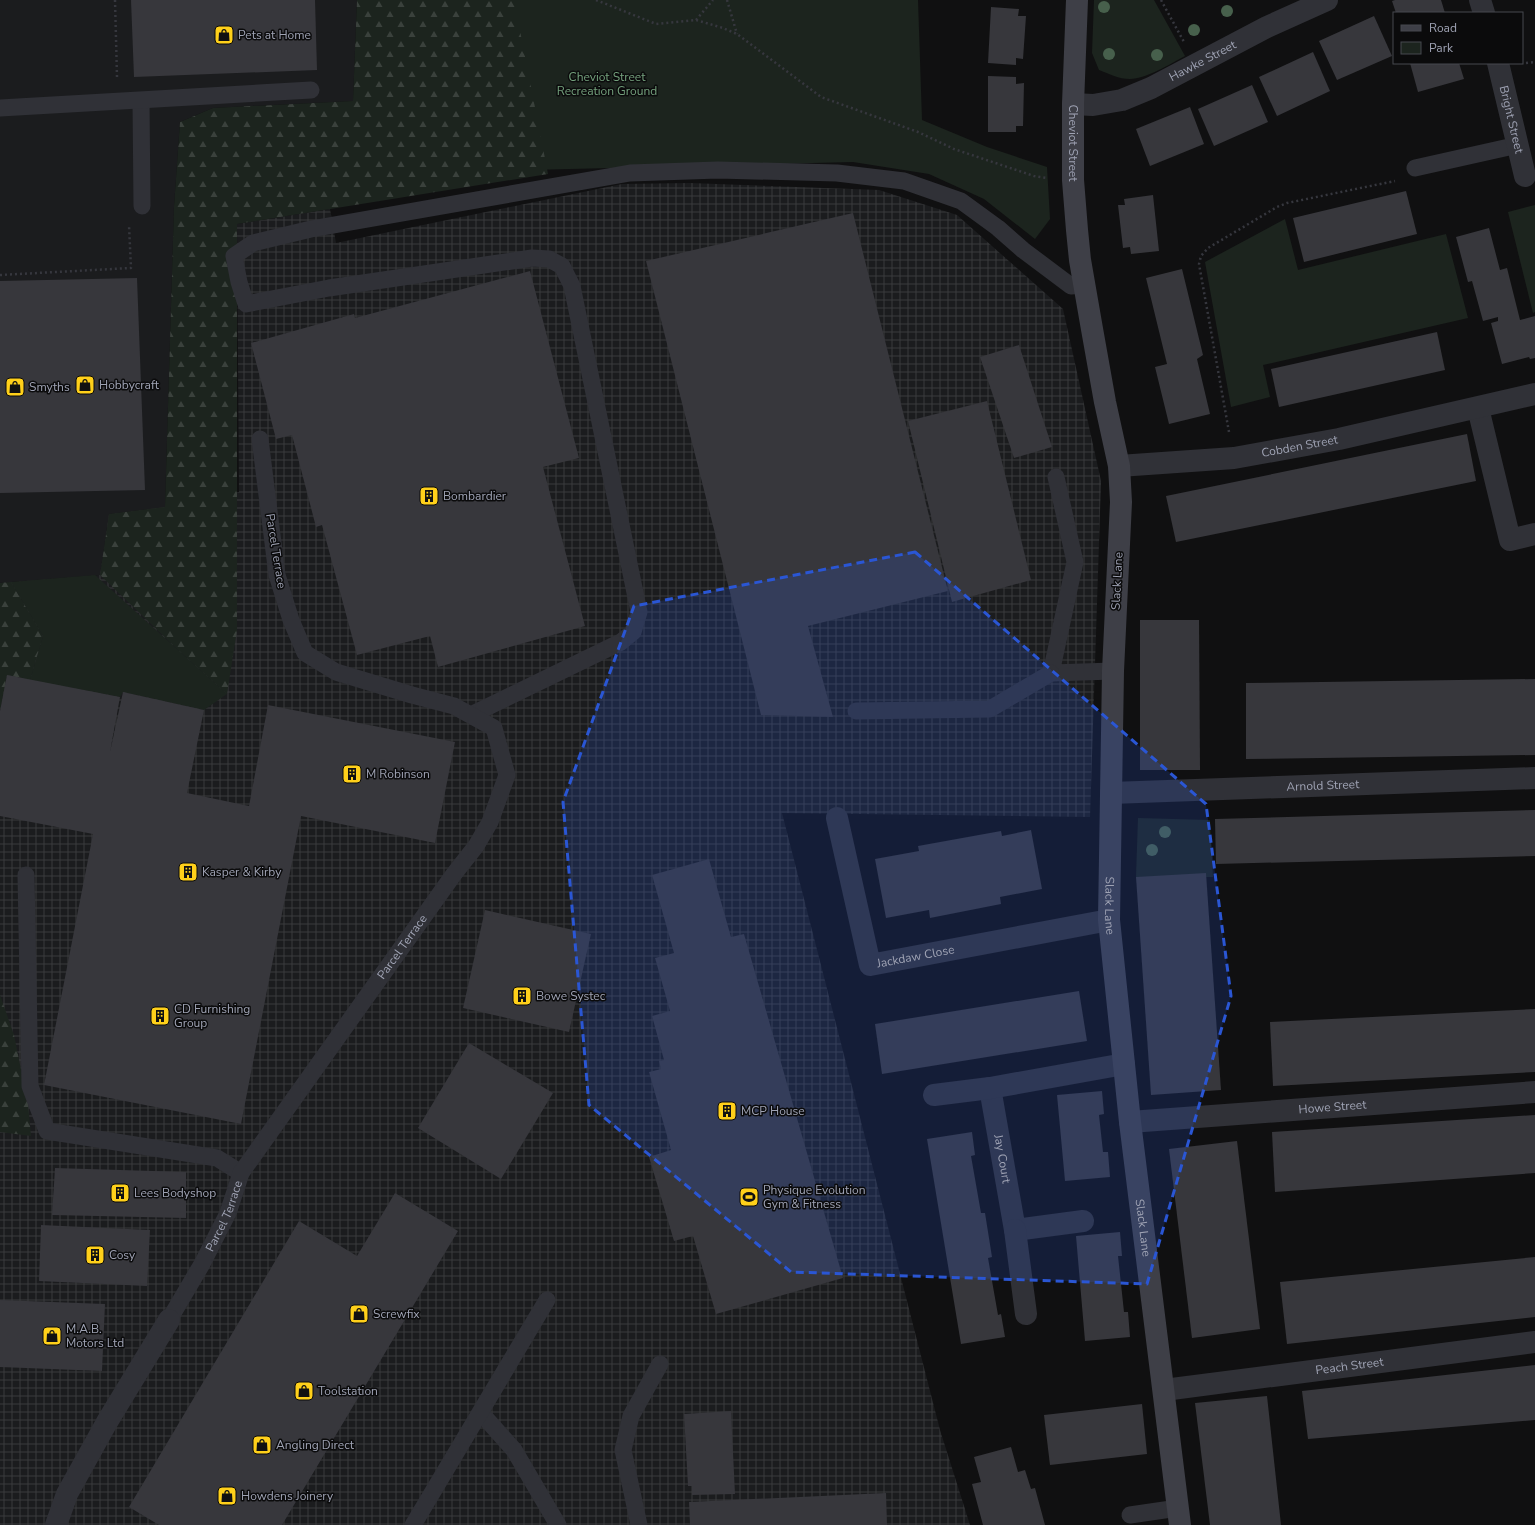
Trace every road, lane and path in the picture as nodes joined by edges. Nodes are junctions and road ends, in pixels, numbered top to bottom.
1 (115, 0) edge
2 (596, 0) edge
3 (713, 0) edge
4 (727, 0) edge
5 (1077, 0) edge
6 (1161, 0) edge
7 (1327, 0) edge
8 (1480, 0) edge
9 (1484, 12) edge
10 (696, 20) junction
11 (737, 34) junction
12 (1498, 64) edge
13 (1196, 65) junction
14 (311, 90) dead end
15 (118, 101) junction
16 (140, 101) junction
17 (1073, 104) junction
18 (0, 108) edge
19 (1518, 145) junction
20 (1415, 168) joint
21 (1525, 176) dead end
22 (1073, 180) junction
23 (142, 206) dead end
24 (129, 220) dead end
25 (0, 275) edge
26 (1084, 285) junction
27 (1535, 394) edge
28 (1478, 408) junction
29 (260, 439) dead end
30 (1234, 458) junction
31 (1119, 466) junction
32 (1056, 477) dead end
33 (1535, 534) edge
34 (1113, 671) junction
35 (1051, 673) junction
36 (856, 711) dead end
37 (471, 715) junction
38 (1535, 778) edge
39 (1111, 793) junction
40 (836, 818) dead end
41 (26, 875) dead end
42 (1109, 920) junction
43 (1124, 1064) junction
44 (990, 1088) junction
45 (1535, 1092) edge
46 (934, 1095) dead end
47 (1130, 1122) junction
48 (241, 1173) junction
49 (1083, 1221) dead end
50 (1015, 1230) junction
51 (547, 1300) dead end
52 (1026, 1314) dead end
53 (169, 1320) joint
54 (1535, 1342) edge
55 (660, 1364) dead end
56 (1164, 1390) junction
57 (481, 1413) junction
58 (1130, 1515) dead end
59 (1179, 1517) edge
60 (56, 1525) edge
61 (413, 1525) edge
62 (558, 1525) edge
63 (639, 1525) edge

1 - 15 path
2 - 10 path
3 - 10 path
4 - 11 path
5 - 17 street, Cheviot Street
6 - 13 path
7 - 13 street, Hawke Street
8 - 9 street
10 - 11 path
11 - 22 path
12 - 19 street, Bright Street
13 - 17 street, Hawke Street
14 - 16 lane
15 - 16 lane
15 - 18 lane
16 - 23 lane
17 - 22 street, Cheviot Street
19 - 20 lane
19 - 21 street, Bright Street
20 - 30 path
22 - 26 street, Cheviot Street
24 - 25 path
26 - 31 street, Slack Lane
26 - 37 lane
27 - 28 street, Cobden Street
28 - 30 street, Cobden Street
28 - 33 street
29 - 37 lane, Parcel Terrace
30 - 31 street, Cobden Street
31 - 34 street, Slack Lane
32 - 35 lane
34 - 35 lane
34 - 39 street, Slack Lane
35 - 36 lane
37 - 48 lane, Parcel Terrace
38 - 39 street, Arnold Street
39 - 42 street, Slack Lane
40 - 42 street, Jackdaw Close
41 - 48 lane
42 - 43 street, Slack Lane
43 - 44 street
43 - 47 street, Slack Lane
44 - 46 street
44 - 50 street, Jay Court
45 - 47 street, Howe Street
47 - 56 street, Slack Lane
48 - 53 lane, Parcel Terrace
49 - 50 street
50 - 52 street, Jay Court
51 - 57 lane
53 - 60 street, Parcel Terrace
54 - 56 street, Peach Street
55 - 63 lane
56 - 59 street, Slack Lane
57 - 61 lane
57 - 62 lane
58 - 59 lane

